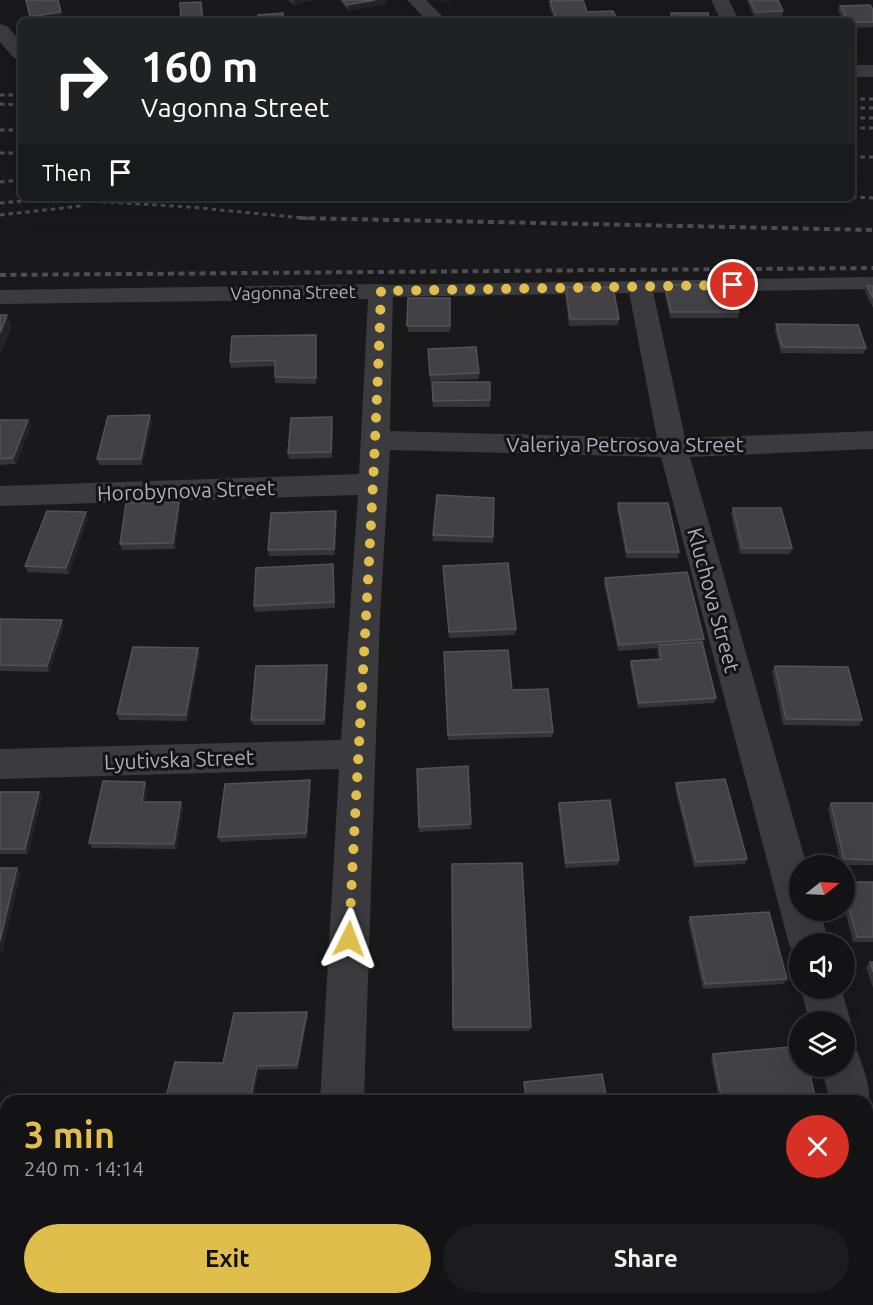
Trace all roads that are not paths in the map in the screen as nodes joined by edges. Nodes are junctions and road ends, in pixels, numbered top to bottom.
1 (416, 0) edge
2 (720, 0) edge
3 (435, 18) edge
4 (729, 18) edge
5 (0, 30) edge
6 (18, 51) edge
7 (855, 71) edge
8 (873, 71) edge
9 (873, 283) edge
10 (640, 287) junction
11 (381, 291) junction
12 (0, 297) edge
13 (376, 440) junction
14 (873, 440) edge
15 (673, 448) junction
16 (372, 484) junction
17 (0, 496) edge
18 (357, 754) junction
19 (0, 764) edge
20 (789, 870) edge
21 (845, 1077) edge
22 (342, 1095) edge
23 (850, 1095) edge

1 - 3 street
2 - 4 street
5 - 6 street
7 - 8 street
9 - 10 street, Vagonna Street
10 - 11 street, Vagonna Street
10 - 15 street, Kluchova Street
11 - 12 street, Vagonna Street
11 - 13 street
13 - 15 street, Valeriya Petrosova Street
13 - 16 street
14 - 15 street, Valeriya Petrosova Street
15 - 20 street, Kluchova Street
16 - 17 street, Horobynova Street
16 - 18 street
18 - 19 street, Lyutivska Street
18 - 22 street
21 - 23 street

